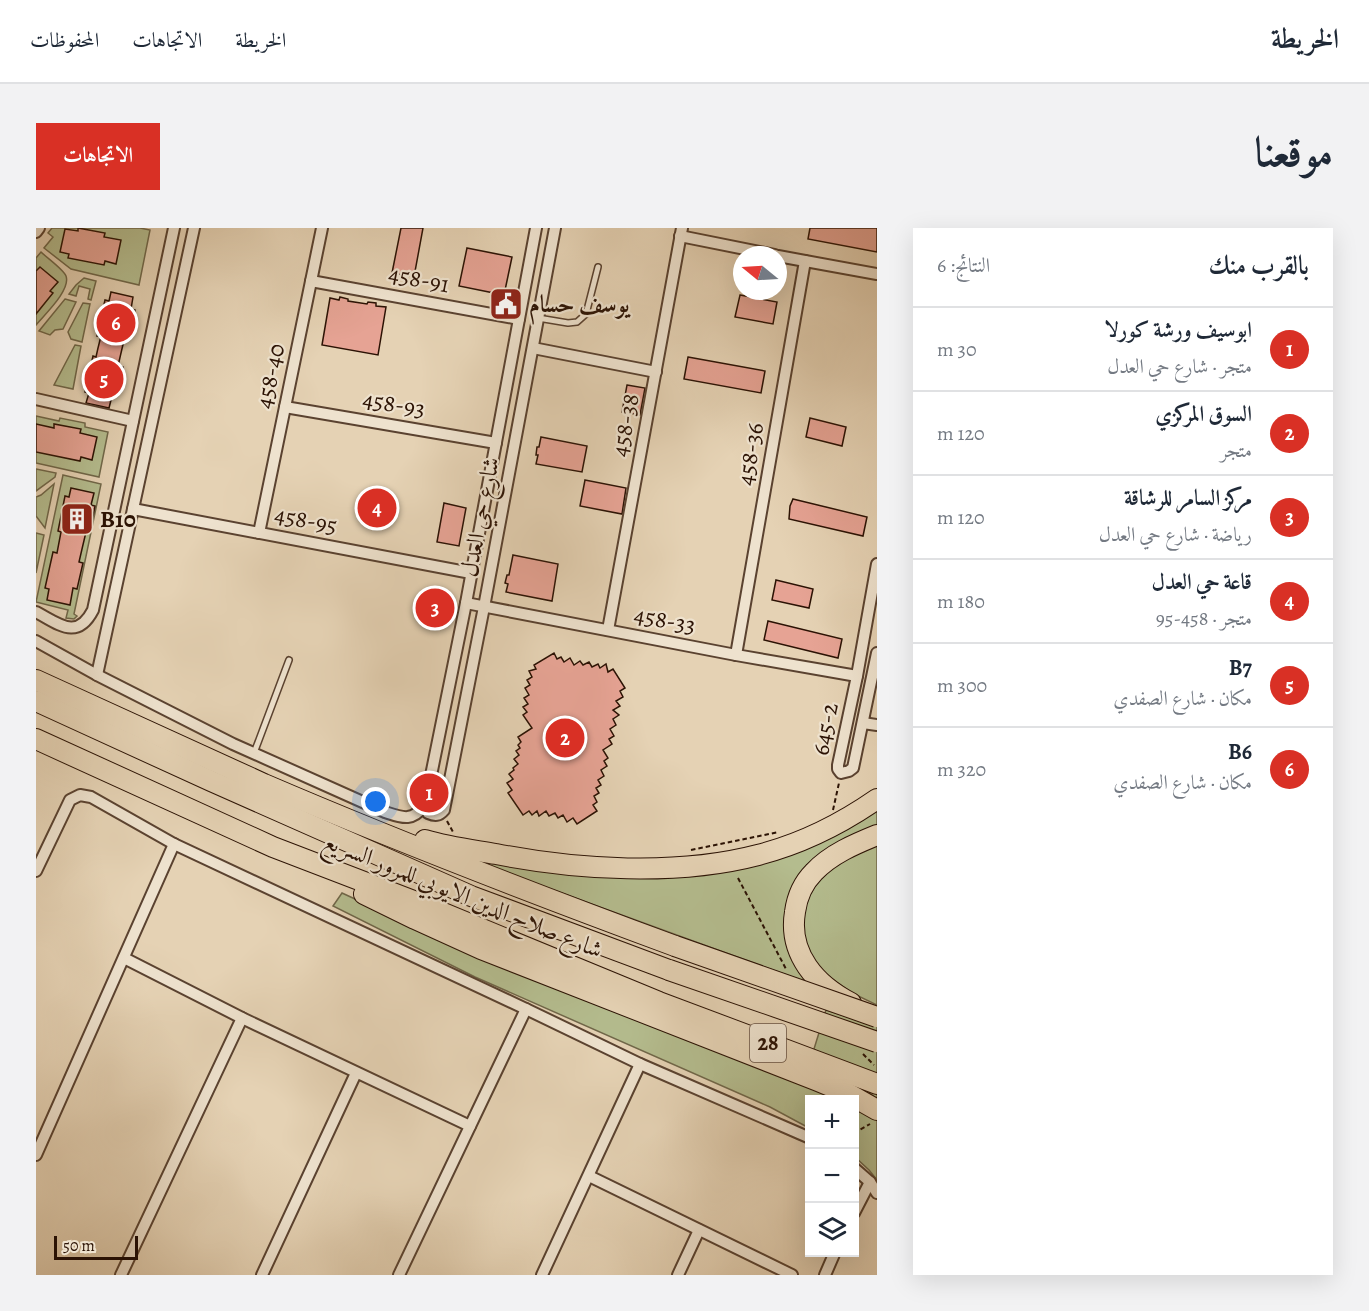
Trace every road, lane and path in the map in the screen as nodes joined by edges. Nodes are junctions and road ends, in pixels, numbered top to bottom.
1 (39, 228) edge
2 (174, 228) edge
3 (194, 228) edge
4 (322, 228) edge
5 (536, 228) edge
6 (555, 228) edge
7 (36, 232) edge
8 (681, 232) edge
9 (739, 246) edge
10 (787, 257) edge
11 (805, 261) junction
12 (598, 267) dead end
13 (877, 274) edge
14 (311, 281) junction
15 (538, 318) junction
16 (519, 320) junction
17 (533, 348) junction
18 (656, 372) junction
19 (36, 399) edge
20 (285, 407) junction
21 (133, 421) junction
22 (496, 443) junction
23 (133, 509) junction
24 (259, 533) junction
25 (877, 564) edge
26 (471, 573) junction
27 (466, 603) junction
28 (484, 607) junction
29 (36, 612) edge
30 (608, 630) junction
31 (36, 640) edge
32 (877, 653) edge
33 (736, 655) junction
34 (289, 660) dead end
35 (97, 675) junction
36 (36, 680) edge
37 (856, 682) junction
38 (870, 689) junction
39 (36, 701) edge
40 (863, 723) junction
41 (877, 725) edge
42 (36, 739) edge
43 (254, 753) junction
44 (272, 761) junction
45 (841, 773) junction
46 (264, 783) junction
47 (877, 799) edge
48 (425, 805) junction
49 (336, 814) junction
50 (828, 816) dead end
51 (781, 831) dead end
52 (877, 835) edge
53 (174, 844) junction
54 (273, 847) junction
55 (691, 850) dead end
56 (36, 871) edge
57 (738, 878) dead end
58 (124, 958) junction
59 (784, 967) dead end
60 (526, 1009) junction
61 (877, 1017) edge
62 (242, 1018) junction
63 (870, 1048) edge
64 (639, 1064) junction
65 (877, 1068) edge
66 (356, 1072) junction
67 (877, 1084) edge
68 (874, 1117) edge
69 (470, 1126) junction
70 (859, 1130) edge
71 (805, 1136) edge
72 (36, 1155) edge
73 (859, 1172) edge
74 (589, 1176) junction
75 (870, 1182) junction
76 (877, 1192) edge
77 (859, 1205) edge
78 (699, 1230) junction
79 (834, 1257) edge
80 (122, 1275) edge
81 (262, 1275) edge
82 (399, 1275) edge
83 (542, 1275) edge
84 (678, 1275) edge
85 (792, 1275) edge
86 (825, 1275) edge

1 - 7 street
2 - 21 street
3 - 23 street
4 - 14 street, 458-40
5 - 16 street, شارع حي العدل
6 - 15 street, شارع حي العدل
8 - 9 street
8 - 18 street, 458-38
10 - 11 street
11 - 13 street
11 - 33 street, 458-36
12 - 15 lane
14 - 16 street, 458-91
14 - 20 street, 458-40
15 - 17 street, شارع حي العدل
16 - 22 street, شارع حي العدل
17 - 18 street
17 - 28 street, شارع حي العدل
18 - 30 street, 458-38
19 - 21 street
20 - 22 street, 458-93
20 - 24 street, 458-40
21 - 29 street
22 - 26 street, شارع حي العدل
23 - 24 street, 458-95
23 - 35 street
24 - 26 street, 458-95
25 - 37 street, 645-2
26 - 27 street, شارع حي العدل
27 - 28 street, 458-33
27 - 48 street, شارع حي العدل
28 - 30 street, 458-33
28 - 48 street, شارع حي العدل
30 - 33 street, 458-33
31 - 35 street
32 - 38 street, 645-2
33 - 37 street, 458-33
34 - 43 lane
35 - 43 street
36 - 46 highway
37 - 38 street, 458-33
37 - 45 street, 645-2
38 - 40 street, 645-2
39 - 63 highway, شارع صلاح الدين الايوبي للمرور السريع / 28, bridge
40 - 41 street
40 - 45 street, 645-2
42 - 54 highway, شارع صلاح الدين الايوبي للمرور السريع
43 - 44 street
44 - 46 street
44 - 48 street
45 - 50 path
46 - 49 highway
47 - 49 highway
49 - 61 highway, bridge
51 - 55 path
52 - 61 highway, bridge
53 - 56 street
53 - 58 street
53 - 60 street
54 - 67 highway, شارع صلاح الدين الايوبي للمرور السريع / 28
54 - 68 highway
57 - 59 path
58 - 62 street
58 - 72 street
60 - 64 street
60 - 69 street
62 - 66 street
62 - 80 street
63 - 65 path
64 - 71 street
64 - 74 street
66 - 69 street
66 - 81 street
68 - 70 path
69 - 82 street
73 - 75 street
74 - 78 street
74 - 83 street
75 - 76 street
75 - 77 street
78 - 84 street
78 - 85 street
79 - 86 street

